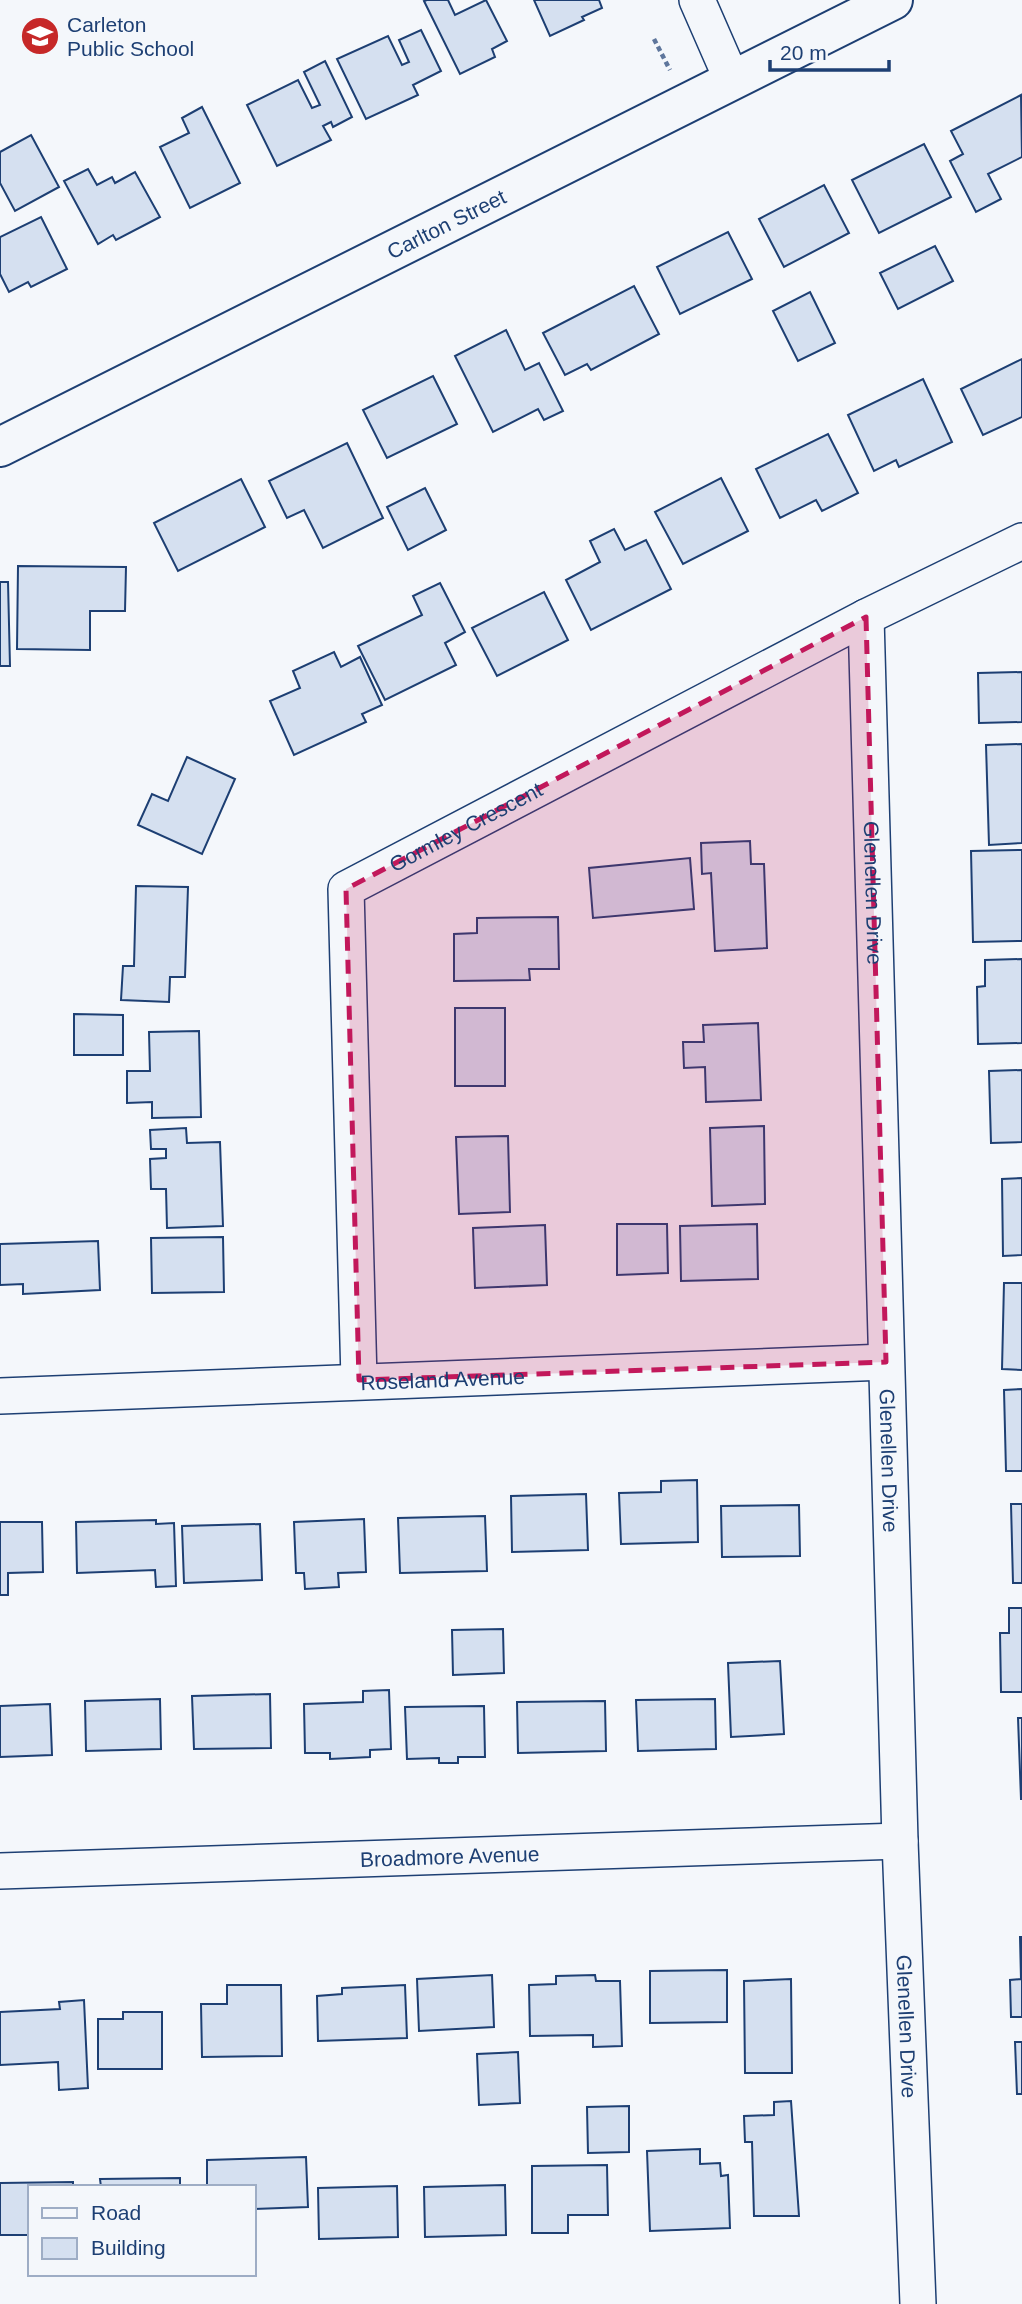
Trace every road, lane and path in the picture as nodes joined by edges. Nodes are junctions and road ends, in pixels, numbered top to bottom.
1 (697, 0) edge
2 (893, 0) edge
3 (654, 39) dead end
4 (670, 71) dead end
5 (732, 80) junction
6 (0, 447) edge
7 (1022, 541) edge
8 (866, 617) junction
9 (886, 1362) junction
10 (359, 1380) junction
11 (0, 1396) edge
12 (900, 1842) junction
13 (0, 1871) edge
14 (918, 2304) edge

1 - 5 street
2 - 5 main road, Carlton Street
3 - 4 path
5 - 6 main road, Carlton Street
7 - 8 street, Gormley Crescent
8 - 9 street, Glenellen Drive
8 - 10 street, Gormley Crescent
9 - 10 street, Roseland Avenue
9 - 12 street, Glenellen Drive
10 - 11 street, Roseland Avenue
12 - 13 street, Broadmore Avenue
12 - 14 street, Glenellen Drive

